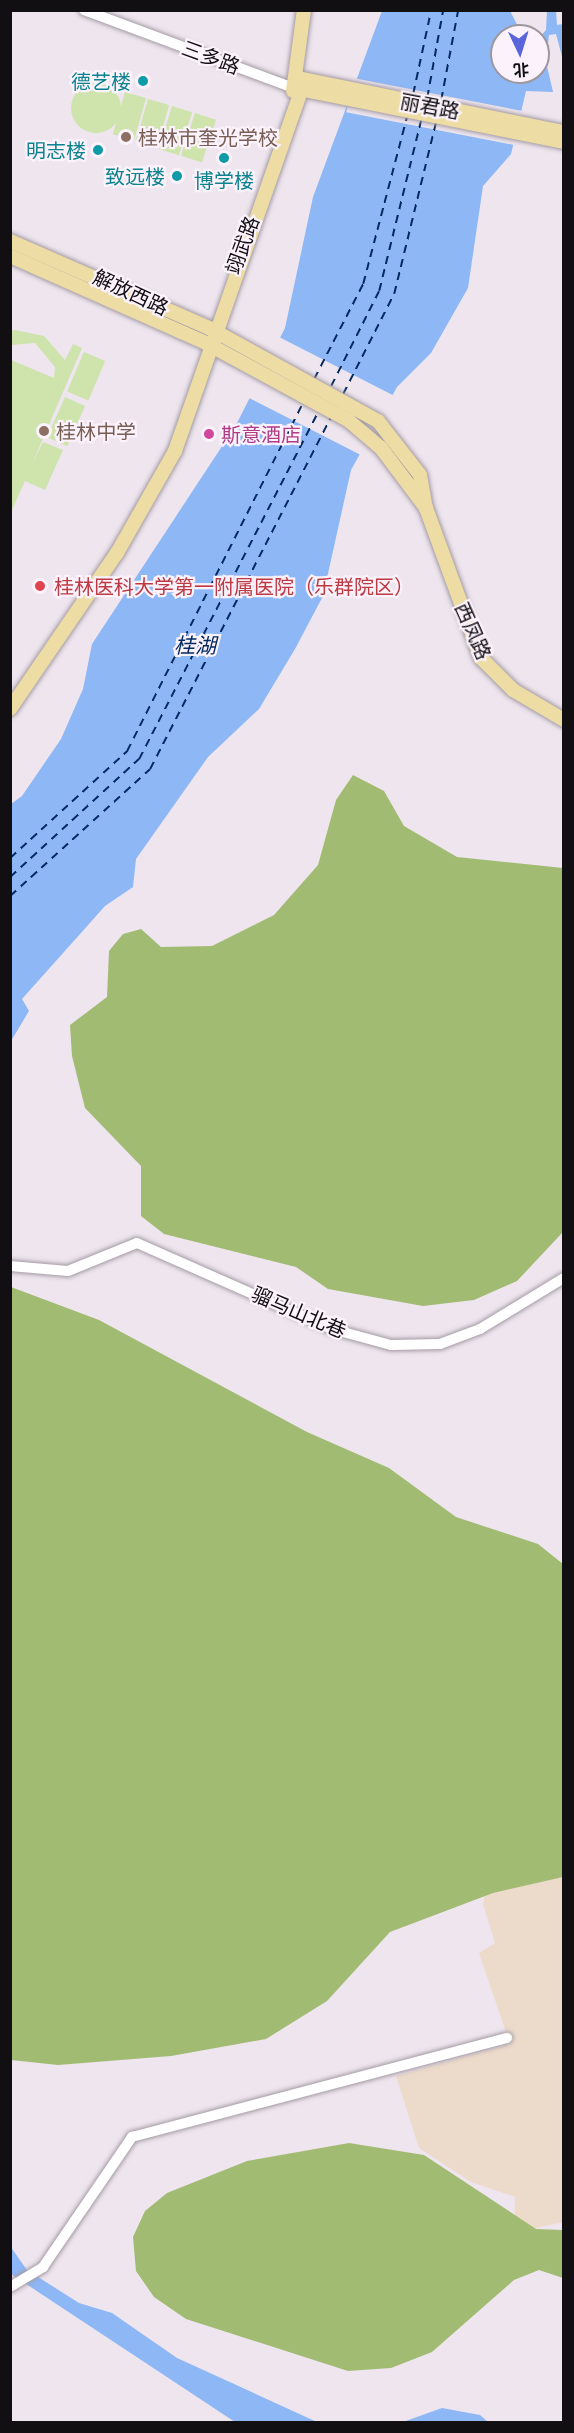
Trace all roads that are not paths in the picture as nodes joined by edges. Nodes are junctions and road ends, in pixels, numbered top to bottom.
1 (84, 10) edge
2 (304, 10) edge
3 (300, 84) junction
4 (524, 131) junction
5 (564, 132) edge
6 (564, 141) edge
7 (10, 241) edge
8 (10, 256) edge
9 (215, 331) junction
10 (209, 345) junction
11 (393, 437) joint
12 (381, 448) joint
13 (426, 508) junction
14 (11, 708) edge
15 (564, 720) edge
16 (10, 1266) edge
17 (564, 1278) edge
18 (507, 2038) dead end
19 (15, 2286) edge

1 - 3 street, 三多路
2 - 3 main road, 翊武路
3 - 4 main road, 三多路
3 - 9 main road, 翊武路
4 - 5 main road
4 - 6 main road
7 - 9 main road, 解放西路
8 - 10 main road, 解放西路
9 - 10 main road, 翊武路
9 - 11 main road, 解放西路
10 - 12 main road, 解放西路
10 - 14 main road, 翊武路
11 - 13 main road, 西凤路
12 - 13 main road, 西凤路
13 - 15 main road, 西凤路
16 - 17 street, 骝马山北巷
18 - 19 street

